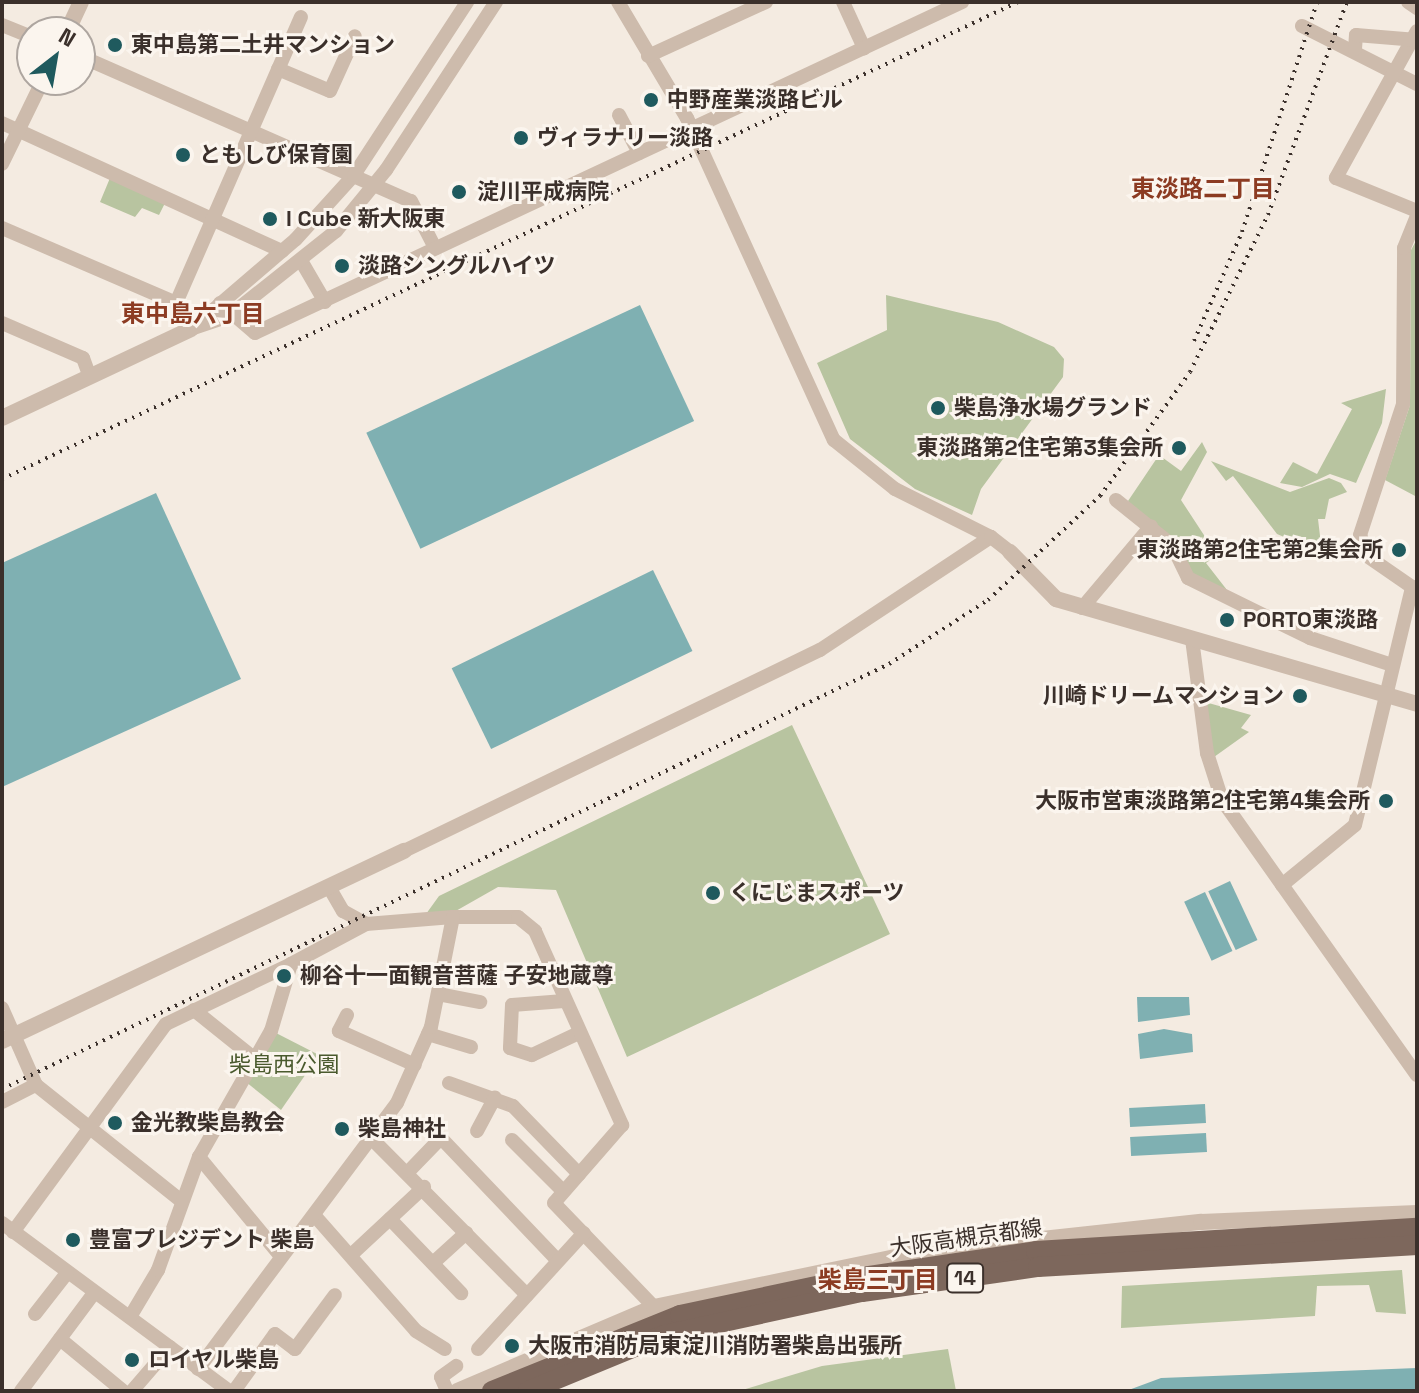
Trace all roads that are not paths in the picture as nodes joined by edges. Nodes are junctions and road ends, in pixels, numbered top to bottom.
1 (467, 2) edge
2 (496, 2) edge
3 (618, 2) edge
4 (766, 2) edge
5 (843, 2) edge
6 (962, 2) edge
7 (1408, 2) edge
8 (1417, 8) edge
9 (301, 17) dead end
10 (1302, 26) dead end
11 (355, 36) dead end
12 (1416, 36) edge
13 (864, 48) junction
14 (1355, 49) junction
15 (648, 56) junction
16 (96, 63) edge
17 (278, 69) junction
18 (1394, 71) junction
19 (417, 80) junction
20 (1417, 84) edge
21 (437, 94) junction
22 (35, 96) edge
23 (619, 115) dead end
24 (2, 123) edge
25 (691, 129) junction
26 (18, 130) junction
27 (251, 130) junction
28 (639, 153) junction
29 (2, 164) edge
30 (354, 175) junction
31 (376, 185) junction
32 (1417, 213) edge
33 (215, 216) junction
34 (2, 228) edge
35 (435, 248) junction
36 (282, 251) junction
37 (303, 264) junction
38 (325, 302) junction
39 (176, 303) junction
40 (220, 303) junction
41 (229, 316) junction
42 (2, 323) edge
43 (191, 329) junction
44 (90, 377) junction
45 (2, 418) edge
46 (1116, 500) dead end
47 (1151, 526) junction
48 (991, 537) junction
49 (1010, 552) joint
50 (1415, 581) edge
51 (1082, 608) junction
52 (1192, 639) junction
53 (1392, 665) junction
54 (1384, 694) junction
55 (1417, 704) edge
56 (404, 851) joint
57 (1282, 885) junction
58 (329, 887) junction
59 (453, 917) junction
60 (366, 924) junction
61 (291, 964) junction
62 (438, 994) junction
63 (564, 1001) junction
64 (480, 1002) dead end
65 (2, 1008) edge
66 (194, 1010) junction
67 (347, 1015) dead end
68 (579, 1033) junction
69 (428, 1034) junction
70 (8, 1038) edge
71 (471, 1047) dead end
72 (255, 1059) junction
73 (415, 1065) junction
74 (1417, 1075) edge
75 (36, 1085) junction
76 (457, 1091) dead end
77 (495, 1097) junction
78 (2, 1102) edge
79 (87, 1127) junction
80 (477, 1131) dead end
81 (512, 1140) dead end
82 (374, 1141) junction
83 (199, 1157) junction
84 (409, 1171) junction
85 (579, 1174) junction
86 (424, 1187) junction
87 (562, 1190) junction
88 (180, 1200) junction
89 (1417, 1213) edge
90 (315, 1216) junction
91 (390, 1219) junction
92 (1417, 1228) edge
93 (6, 1229) edge
94 (466, 1233) junction
95 (584, 1233) junction
96 (1417, 1245) edge
97 (279, 1254) junction
98 (351, 1255) junction
99 (557, 1260) junction
100 (433, 1263) junction
101 (67, 1273) junction
102 (94, 1293) junction
103 (461, 1293) dead end
104 (335, 1295) dead end
105 (527, 1295) junction
106 (654, 1307) junction
107 (35, 1314) dead end
108 (130, 1317) junction
109 (60, 1339) junction
110 (170, 1347) junction
111 (445, 1349) dead end
112 (478, 1349) dead end
113 (456, 1366) dead end
114 (198, 1369) junction
115 (25, 1389) edge
116 (123, 1391) edge
117 (132, 1391) edge
118 (231, 1391) edge
119 (447, 1391) edge
120 (457, 1391) edge
121 (492, 1391) edge
122 (528, 1391) edge

1 - 19 street
2 - 21 street
3 - 15 street
4 - 15 street
5 - 13 street
6 - 13 street
7 - 8 street
9 - 17 street
10 - 14 street
11 - 17 street
12 - 14 street
12 - 18 street
13 - 25 street
14 - 18 street
15 - 25 street
16 - 27 street
17 - 27 street
18 - 20 street
18 - 32 street
19 - 21 street
19 - 30 street
21 - 31 street
22 - 26 street
23 - 28 street
24 - 26 street
25 - 28 street
25 - 48 street
26 - 29 street
26 - 33 street
27 - 30 street
27 - 33 street
28 - 35 street
30 - 31 street
30 - 36 street
31 - 35 street
31 - 37 street
32 - 50 street
33 - 36 street
33 - 39 street
34 - 39 street
35 - 38 street
36 - 40 street
37 - 38 street
37 - 41 street
38 - 41 street
39 - 43 street
40 - 41 street
40 - 43 street
41 - 43 street
42 - 44 street
43 - 44 street
44 - 45 street
46 - 47 street
47 - 51 street
47 - 53 street
48 - 49 street
48 - 56 street
49 - 51 street
50 - 53 street
51 - 52 street
52 - 54 street
52 - 57 street
53 - 54 street
54 - 55 street
54 - 57 street
56 - 58 street
57 - 74 street
58 - 60 street
58 - 70 street
59 - 60 street
59 - 62 street
59 - 63 street
60 - 61 street
61 - 66 street
61 - 72 street
62 - 64 street
62 - 69 street
63 - 68 street
63 - 68 street
65 - 70 street
66 - 72 street
66 - 79 street
67 - 73 street
68 - 85 street
69 - 71 street
69 - 73 street
70 - 75 street
72 - 83 street
73 - 82 street
75 - 78 street
75 - 79 street
76 - 77 street
77 - 80 street
77 - 85 street
79 - 88 street
79 - 93 street
81 - 87 street
82 - 84 street
82 - 90 street
83 - 88 street
83 - 97 street
84 - 86 street
84 - 99 street
85 - 87 street
86 - 91 street
86 - 94 street
87 - 95 street
88 - 108 street
89 - 106 street
90 - 97 street
90 - 98 street
91 - 98 street
91 - 100 street
92 - 121 main road, 大阪高槻京都線 / 14
93 - 101 street
94 - 100 street
94 - 105 street
95 - 99 street
95 - 106 street
96 - 122 main road, 大阪高槻京都線 / 14
97 - 114 street
98 - 111 street
99 - 105 street
100 - 103 street
101 - 102 street
101 - 107 street
102 - 108 street
102 - 109 street
104 - 118 street
105 - 112 street
106 - 120 street
108 - 110 street
109 - 115 street
109 - 116 street
110 - 114 street
110 - 117 street
113 - 119 street
114 - 118 street

